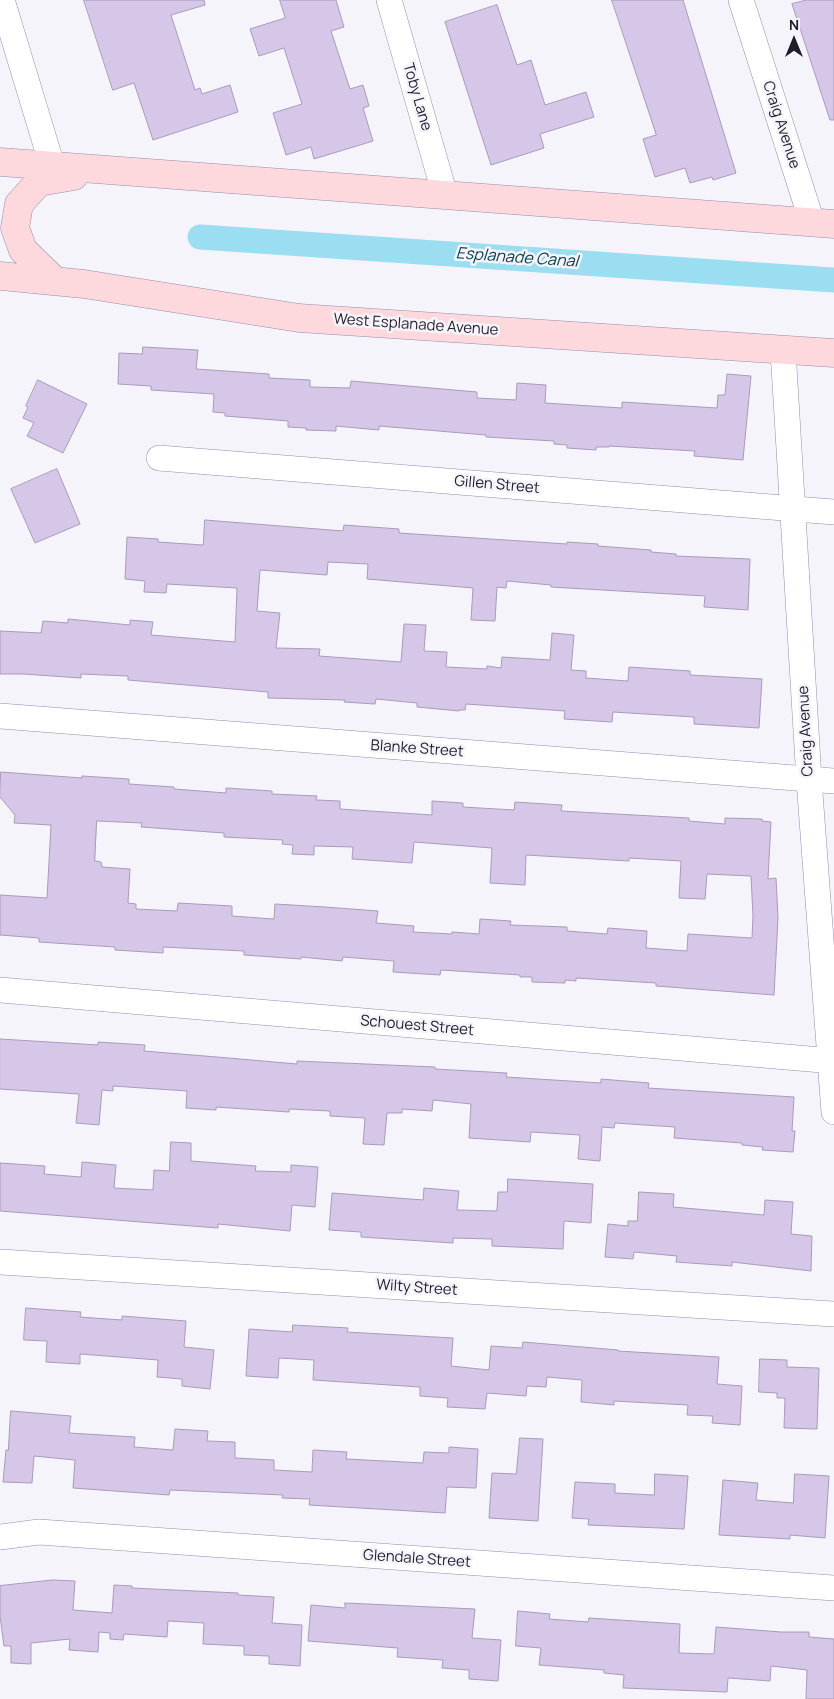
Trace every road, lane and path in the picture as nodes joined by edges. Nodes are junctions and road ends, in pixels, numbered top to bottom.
1 (2, 0) edge
2 (389, 0) edge
3 (741, 0) edge
4 (0, 162) edge
5 (52, 165) junction
6 (112, 169) junction
7 (445, 195) junction
8 (823, 223) edge
9 (0, 276) edge
10 (55, 281) junction
11 (783, 350) junction
12 (834, 353) edge
13 (159, 458) dead end
14 (793, 509) junction
15 (834, 512) edge
16 (0, 716) edge
17 (809, 780) junction
18 (834, 781) edge
19 (0, 990) edge
20 (832, 1061) edge
21 (834, 1112) edge
22 (0, 1262) edge
23 (834, 1314) edge
24 (0, 1537) edge
25 (834, 1588) edge

1 - 5 street
2 - 7 street, Toby Lane
3 - 8 street, Craig Avenue
4 - 5 main road
5 - 6 main road
6 - 7 main road
6 - 10 main road
7 - 8 main road
9 - 10 main road, West Esplanade Avenue
10 - 11 main road, West Esplanade Avenue
11 - 12 main road, West Esplanade Avenue
11 - 14 street, Craig Avenue
13 - 14 street, Gillen Street
14 - 15 street, Gillen Street
14 - 17 street, Craig Avenue
16 - 17 street, Blanke Street
17 - 18 street, Blanke Street
17 - 20 street, Craig Avenue
19 - 20 street, Schouest Street
20 - 21 street, Craig Avenue
22 - 23 street, Wilty Street
24 - 25 street, Glendale Street

